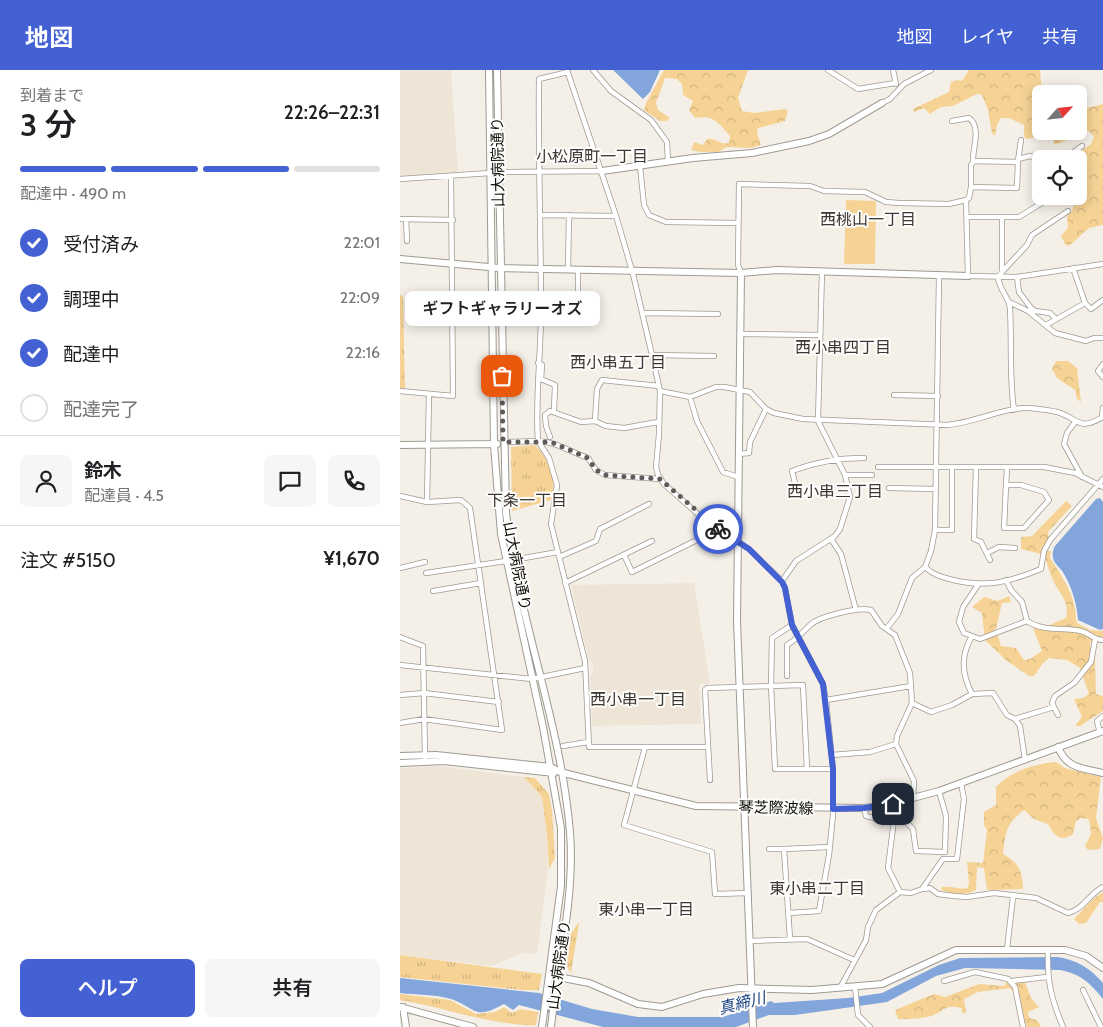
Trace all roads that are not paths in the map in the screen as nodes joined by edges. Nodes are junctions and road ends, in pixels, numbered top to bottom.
1 (489, 70) edge
2 (497, 70) edge
3 (593, 70) edge
4 (828, 70) edge
5 (894, 70) edge
6 (931, 70) edge
7 (568, 71) edge
8 (895, 83) junction
9 (901, 87) junction
10 (882, 103) joint
11 (952, 121) dead end
12 (1021, 140) dead end
13 (1082, 146) dead end
14 (1076, 150) edge
15 (1032, 157) edge
16 (1018, 160) junction
17 (668, 162) junction
18 (972, 162) junction
19 (640, 166) junction
20 (538, 171) junction
21 (602, 172) junction
22 (494, 173) junction
23 (451, 177) junction
24 (400, 179) edge
25 (971, 187) junction
26 (966, 200) junction
27 (1036, 205) edge
28 (1068, 211) dead end
29 (540, 215) junction
30 (569, 215) junction
31 (616, 216) junction
32 (1002, 216) junction
33 (968, 217) junction
34 (400, 219) edge
35 (406, 219) junction
36 (453, 220) junction
37 (738, 223) junction
38 (406, 241) dead end
39 (400, 259) edge
40 (1103, 264) edge
41 (452, 265) junction
42 (492, 267) junction
43 (540, 267) junction
44 (500, 268) junction
45 (568, 268) junction
46 (578, 268) junction
47 (1073, 268) junction
48 (631, 269) junction
49 (822, 271) junction
50 (1002, 272) junction
51 (741, 273) junction
52 (939, 276) junction
53 (968, 276) junction
54 (998, 277) junction
55 (1017, 277) junction
56 (1103, 300) edge
57 (1009, 302) junction
58 (1084, 303) junction
59 (578, 306) dead end
60 (643, 313) junction
61 (718, 314) dead end
62 (1055, 318) junction
63 (1046, 325) junction
64 (740, 334) junction
65 (820, 335) junction
66 (1103, 338) edge
67 (652, 355) junction
68 (714, 356) dead end
69 (538, 363) junction
70 (1103, 364) edge
71 (1103, 377) edge
72 (659, 389) junction
73 (739, 389) junction
74 (400, 391) edge
75 (429, 394) junction
76 (894, 395) dead end
77 (938, 396) junction
78 (690, 397) junction
79 (1103, 408) edge
80 (766, 409) junction
81 (1014, 410) junction
82 (554, 411) junction
83 (1102, 417) edge
84 (595, 421) junction
85 (818, 421) junction
86 (658, 422) junction
87 (1075, 422) junction
88 (938, 425) junction
89 (550, 438) dead end
90 (538, 441) junction
91 (503, 442) junction
92 (400, 444) edge
93 (428, 445) junction
94 (494, 445) junction
95 (738, 454) junction
96 (836, 458) junction
97 (864, 458) dead end
98 (878, 467) dead end
99 (937, 467) junction
100 (952, 467) junction
101 (976, 467) junction
102 (1006, 468) junction
103 (845, 475) junction
104 (872, 475) dead end
105 (738, 477) junction
106 (1082, 477) junction
107 (660, 479) junction
108 (1103, 479) edge
109 (795, 483) dead end
110 (1006, 485) junction
111 (1100, 486) edge
112 (890, 488) dead end
113 (935, 489) junction
114 (400, 496) edge
115 (427, 502) junction
116 (649, 504) dead end
117 (935, 530) junction
118 (720, 531) junction
119 (831, 539) junction
120 (652, 541) dead end
121 (738, 542) junction
122 (1015, 548) dead end
123 (987, 553) junction
124 (559, 554) junction
125 (624, 555) junction
126 (990, 560) dead end
127 (510, 561) junction
128 (425, 562) dead end
129 (479, 566) junction
130 (925, 567) junction
131 (400, 568) edge
132 (426, 573) dead end
133 (1006, 580) junction
134 (782, 582) junction
135 (481, 583) junction
136 (566, 583) junction
137 (978, 585) junction
138 (433, 591) dead end
139 (856, 610) junction
140 (1027, 621) junction
141 (792, 625) junction
142 (886, 628) junction
143 (400, 637) edge
144 (800, 638) junction
145 (971, 638) junction
146 (1095, 640) junction
147 (1103, 640) edge
148 (400, 665) edge
149 (424, 667) junction
150 (585, 668) junction
151 (495, 675) junction
152 (787, 676) dead end
153 (541, 678) junction
154 (532, 679) junction
155 (771, 685) junction
156 (738, 686) junction
157 (911, 686) junction
158 (424, 693) junction
159 (972, 694) junction
160 (400, 695) edge
161 (826, 700) junction
162 (499, 702) junction
163 (912, 704) junction
164 (1054, 708) junction
165 (1058, 715) dead end
166 (1103, 716) edge
167 (424, 719) junction
168 (1015, 719) junction
169 (400, 722) edge
170 (1101, 732) edge
171 (588, 742) junction
172 (896, 744) junction
173 (563, 746) dead end
174 (645, 747) junction
175 (708, 747) junction
176 (1058, 747) junction
177 (832, 755) junction
178 (400, 756) edge
179 (425, 758) junction
180 (1025, 760) junction
181 (400, 763) edge
182 (807, 769) junction
183 (833, 769) junction
184 (551, 770) junction
185 (560, 772) junction
186 (1103, 773) edge
187 (710, 780) dead end
188 (961, 783) junction
189 (634, 789) junction
190 (939, 790) junction
191 (913, 798) junction
192 (903, 801) junction
193 (744, 807) junction
194 (864, 808) junction
195 (833, 809) junction
196 (901, 817) junction
197 (894, 820) junction
198 (830, 847) junction
199 (769, 849) dead end
200 (784, 849) junction
201 (1103, 887) edge
202 (922, 889) junction
203 (900, 892) junction
204 (748, 894) junction
205 (1013, 897) junction
206 (789, 912) junction
207 (790, 939) junction
208 (751, 941) junction
209 (1007, 949) junction
210 (1047, 952) junction
211 (854, 960) junction
212 (1103, 968) edge
213 (549, 976) junction
214 (1047, 976) junction
215 (557, 977) junction
216 (944, 981) dead end
217 (1012, 981) junction
218 (751, 987) junction
219 (840, 989) junction
220 (855, 989) junction
221 (1083, 990) dead end
222 (402, 1007) edge
223 (753, 1026) edge
224 (406, 1027) edge
225 (473, 1027) edge
226 (542, 1027) edge
227 (551, 1027) edge
228 (870, 1027) edge
229 (1023, 1027) edge
230 (1063, 1027) edge
231 (1101, 1027) edge

1 - 22 street, 山大病院通り
2 - 22 street, 山大病院通り
3 - 17 street
4 - 8 street
5 - 8 street
6 - 9 street
7 - 20 street
7 - 21 street
8 - 9 street
9 - 10 street
10 - 17 street
11 - 18 street
12 - 16 street
13 - 14 street
15 - 16 street
16 - 18 street
16 - 25 street
17 - 19 street
18 - 25 street
19 - 21 street
19 - 37 street
20 - 21 street
20 - 22 street
20 - 29 street
21 - 31 street
22 - 23 street
22 - 42 street, 山大病院通り
22 - 44 street, 山大病院通り
23 - 24 street
23 - 36 street
25 - 26 street
26 - 33 street
26 - 37 street
27 - 32 street
28 - 50 street
29 - 30 street
29 - 43 street
30 - 31 street
30 - 45 street
31 - 48 street
32 - 33 street
32 - 50 street
33 - 53 street
34 - 35 street
35 - 36 street
35 - 38 street
36 - 41 street
37 - 51 street
39 - 41 street
40 - 47 street
41 - 42 street
41 - 75 street
42 - 44 street
42 - 94 street, 山大病院通り
43 - 44 street
43 - 45 street
43 - 69 street
44 - 91 street, 山大病院通り
45 - 46 street
46 - 48 street
46 - 59 street
47 - 55 street
47 - 58 street
48 - 51 street
48 - 60 street
49 - 51 street
49 - 52 street
49 - 65 street
50 - 54 street
51 - 64 street
52 - 53 street
52 - 77 street
53 - 54 street
54 - 55 street
54 - 57 street
55 - 62 street
56 - 58 street
57 - 63 street
57 - 81 street
58 - 62 street
60 - 61 street
60 - 67 street
62 - 63 street
63 - 66 street
64 - 65 street
64 - 73 street
65 - 85 street
67 - 68 street
67 - 72 street
69 - 82 street
69 - 90 street
70 - 71 street
72 - 78 street
72 - 84 street
72 - 86 street
73 - 78 street
73 - 80 street
73 - 95 street
74 - 75 street
75 - 93 street
76 - 77 street
77 - 88 street
78 - 105 street
79 - 83 street
80 - 85 street
80 - 95 street
81 - 87 street
81 - 88 street
82 - 84 street
82 - 89 street
83 - 87 street
84 - 86 street
85 - 88 street
85 - 96 street
86 - 107 street
87 - 106 street
88 - 99 street
90 - 91 street
90 - 107 street
90 - 124 street
91 - 94 street
91 - 127 street, 山大病院通り
92 - 93 street
93 - 94 street
93 - 115 street
94 - 127 street, 山大病院通り
95 - 105 street
96 - 97 street
96 - 103 street
96 - 109 street
98 - 99 street
99 - 100 street
99 - 113 street
100 - 101 street
100 - 117 street
101 - 102 street
101 - 123 street
102 - 106 street
102 - 110 street
103 - 104 street
103 - 119 street
105 - 121 street
106 - 111 street
107 - 118 street
108 - 111 street
110 - 110 street
111 - 133 street
112 - 113 street
113 - 117 street
114 - 115 street
115 - 129 street
116 - 124 street
117 - 130 street
118 - 121 street
118 - 125 street
119 - 134 street
119 - 139 street
120 - 125 street
121 - 134 street
121 - 156 street
122 - 123 street
123 - 126 street
124 - 127 street
124 - 136 street
125 - 136 street
127 - 129 street
127 - 153 street, 山大病院通り
127 - 154 street, 山大病院通り
128 - 131 street
129 - 132 street
129 - 135 street
130 - 137 street
130 - 142 street
133 - 137 street
133 - 140 street
134 - 141 street
135 - 138 street
135 - 151 street
136 - 150 street
137 - 145 street
139 - 142 street
139 - 144 street
140 - 145 street
140 - 146 street
141 - 144 street
141 - 155 street
142 - 157 street
143 - 149 street
144 - 152 street
144 - 161 street
145 - 159 street
146 - 147 street
146 - 164 street
148 - 149 street
149 - 151 street
149 - 158 street
150 - 153 street
150 - 171 street
151 - 154 street
151 - 162 street
153 - 154 street
153 - 185 street, 山大病院通り
154 - 184 street, 山大病院通り
155 - 156 street
155 - 182 street
155 - 182 street
156 - 175 street
156 - 193 street
157 - 161 street
157 - 163 street
158 - 160 street
158 - 162 street
158 - 167 street
159 - 163 street
159 - 168 street
161 - 177 street
162 - 167 street
163 - 172 street
164 - 165 street
164 - 168 street
166 - 170 street
167 - 169 street
167 - 179 street
168 - 180 street
170 - 176 street, 琴芝際波線
171 - 173 street
171 - 174 street
172 - 177 street
172 - 191 street
174 - 175 street
174 - 189 street
175 - 187 street
176 - 180 street, 琴芝際波線
176 - 186 street
177 - 183 street
178 - 179 street, 琴芝際波線
179 - 181 street, 琴芝際波線
179 - 184 street, 琴芝際波線
180 - 188 street, 琴芝際波線
182 - 183 street
183 - 195 street
184 - 185 street, 琴芝際波線
184 - 213 street, 山大病院通り
185 - 189 street, 琴芝際波線
185 - 215 street, 山大病院通り
188 - 190 street, 琴芝際波線
188 - 202 street
189 - 193 street, 琴芝際波線
189 - 204 street
190 - 191 street, 琴芝際波線
190 - 196 street
191 - 192 street, 琴芝際波線
192 - 194 street, 琴芝際波線
192 - 196 street
193 - 195 street, 琴芝際波線
193 - 204 street
194 - 195 street, 琴芝際波線
194 - 197 street
195 - 198 street
196 - 197 street
197 - 203 street
198 - 200 street
198 - 206 street
199 - 200 street
200 - 206 street
201 - 205 street
202 - 203 street
202 - 205 street
203 - 211 street
204 - 208 street
205 - 209 street
206 - 207 street
207 - 208 street
207 - 211 street
208 - 218 street
209 - 210 street
209 - 220 street
210 - 212 street
210 - 214 street
211 - 219 street
213 - 215 street
213 - 226 street, 山大病院通り
214 - 217 street
214 - 230 street
215 - 218 street
215 - 227 street, 山大病院通り
216 - 217 street
217 - 229 street
218 - 219 street
218 - 223 street
219 - 220 street
220 - 228 street
221 - 231 street
222 - 224 street
222 - 225 street

